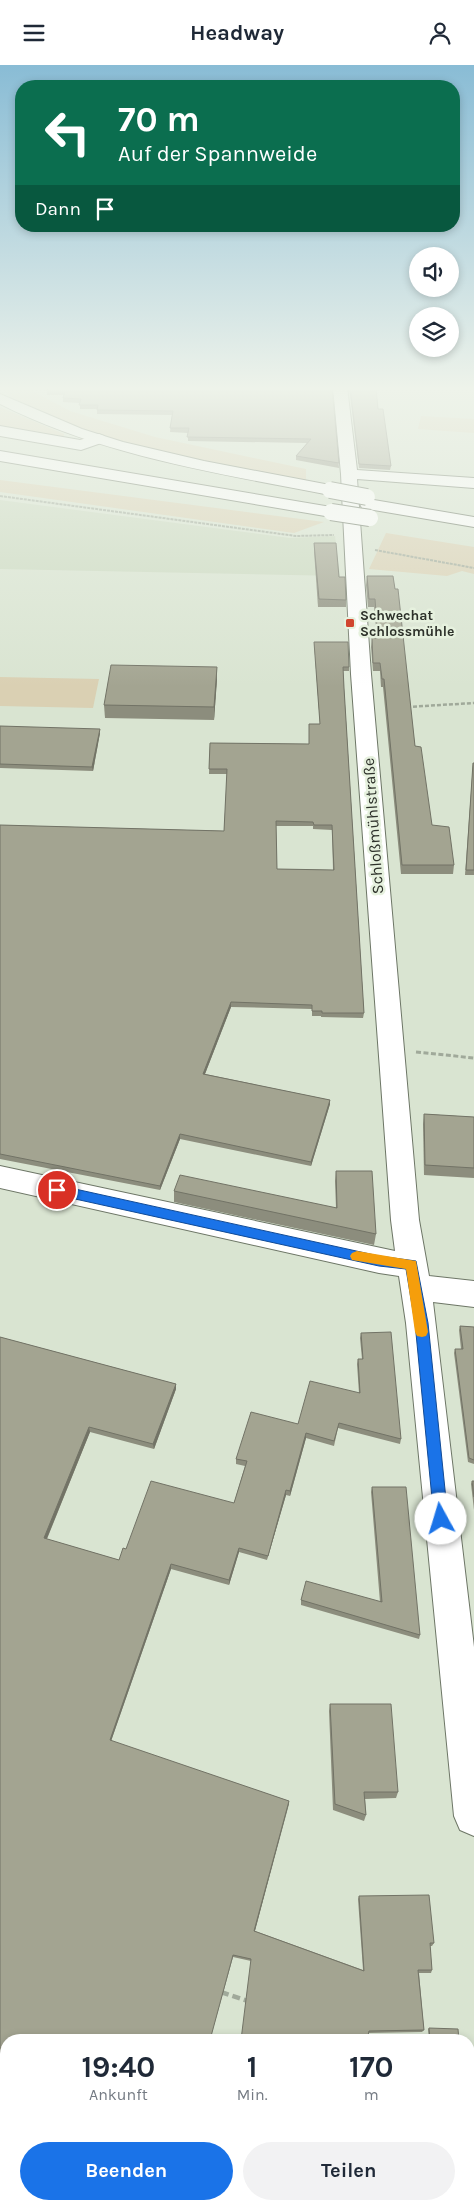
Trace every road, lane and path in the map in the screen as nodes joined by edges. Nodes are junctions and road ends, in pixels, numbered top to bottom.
1 (120, 487) edge
2 (236, 487) edge
3 (257, 487) edge
4 (283, 487) edge
5 (350, 487) edge
6 (0, 496) edge
7 (331, 500) junction
8 (368, 507) junction
9 (474, 522) edge
10 (474, 536) edge
11 (352, 540) junction
12 (474, 568) edge
13 (474, 703) edge
14 (364, 709) junction
15 (391, 1049) junction
16 (474, 1058) edge
17 (0, 1177) edge
18 (413, 1276) junction
19 (474, 1294) edge
20 (474, 1816) edge
21 (214, 1989) edge
22 (251, 2002) edge

1 - 7 main road
2 - 7 main road
3 - 7 main road
4 - 7 main road
5 - 11 main road, Schloßmühlstraße
6 - 11 path
7 - 8 main road, bridge
8 - 9 main road
8 - 10 main road
11 - 12 path
11 - 14 main road, Schloßmühlstraße
13 - 14 path
14 - 15 main road, Schloßmühlstraße
15 - 16 path
15 - 18 main road, Schloßmühlstraße
17 - 18 main road
18 - 19 main road
18 - 20 main road, Schloßmühlstraße
21 - 22 path

